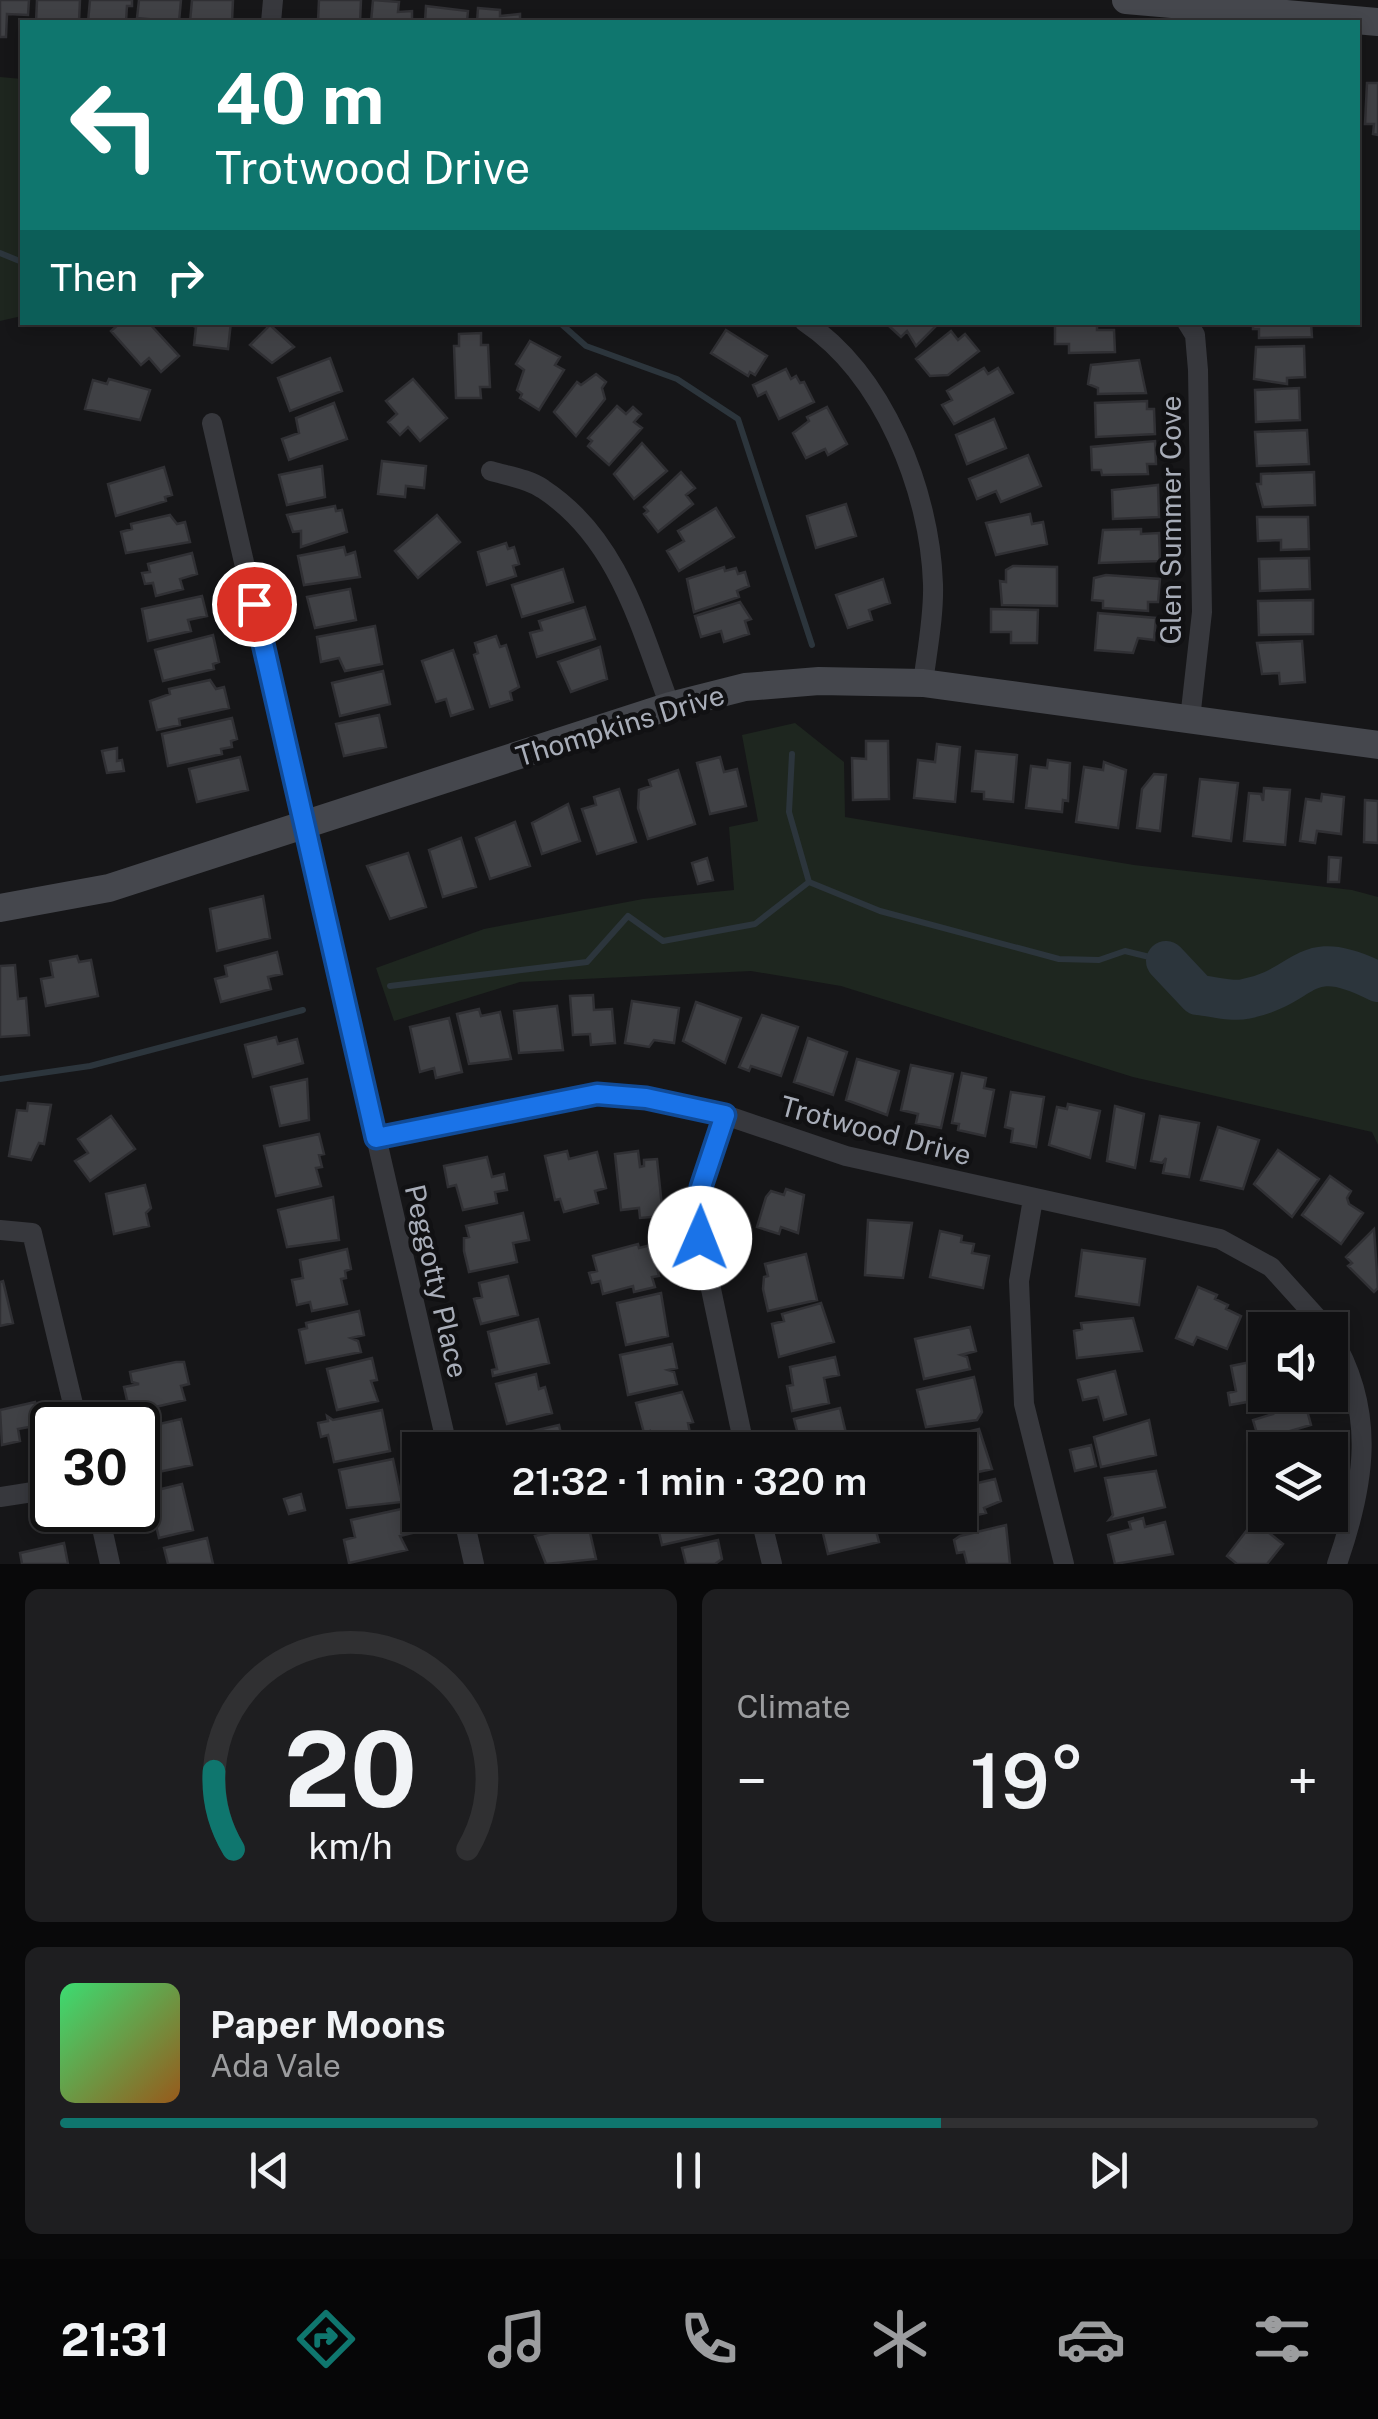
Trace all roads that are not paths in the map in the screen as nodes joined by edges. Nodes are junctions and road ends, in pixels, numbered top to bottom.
1 (1126, 0) edge
2 (1228, 4) edge
3 (1378, 22) edge
4 (807, 325) edge
5 (1190, 325) edge
6 (212, 423) dead end
7 (492, 471) dead end
8 (924, 684) junction
9 (670, 706) junction
10 (1190, 719) junction
11 (1378, 744) edge
12 (306, 826) junction
13 (0, 908) edge
14 (725, 1115) junction
15 (376, 1138) junction
16 (1032, 1199) junction
17 (0, 1230) edge
18 (1311, 1312) edge
19 (1348, 1373) edge
20 (72, 1402) edge
21 (444, 1432) edge
22 (741, 1432) edge
23 (30, 1492) edge
24 (0, 1497) edge
25 (103, 1532) edge
26 (467, 1532) edge
27 (764, 1532) edge
28 (110, 1564) edge
29 (474, 1564) edge
30 (772, 1564) edge
31 (1064, 1564) edge
32 (1337, 1564) edge

1 - 2 street
2 - 3 street
4 - 8 street
5 - 10 street, Glen Summer Cove
6 - 12 street, Peggotty Place
7 - 9 street
8 - 9 street, Thompkins Drive
8 - 10 street, Thompkins Drive
9 - 12 street, Thompkins Drive
10 - 11 street, Thompkins Drive
12 - 13 street, Thompkins Drive
12 - 15 street, Peggotty Place
14 - 15 street, Trotwood Drive
14 - 16 street, Trotwood Drive
14 - 22 street
15 - 21 street, Peggotty Place
16 - 18 street, Trotwood Drive
16 - 31 street
17 - 20 street
19 - 32 street, Trotwood Drive
23 - 24 street
25 - 28 street
26 - 29 street
27 - 30 street

